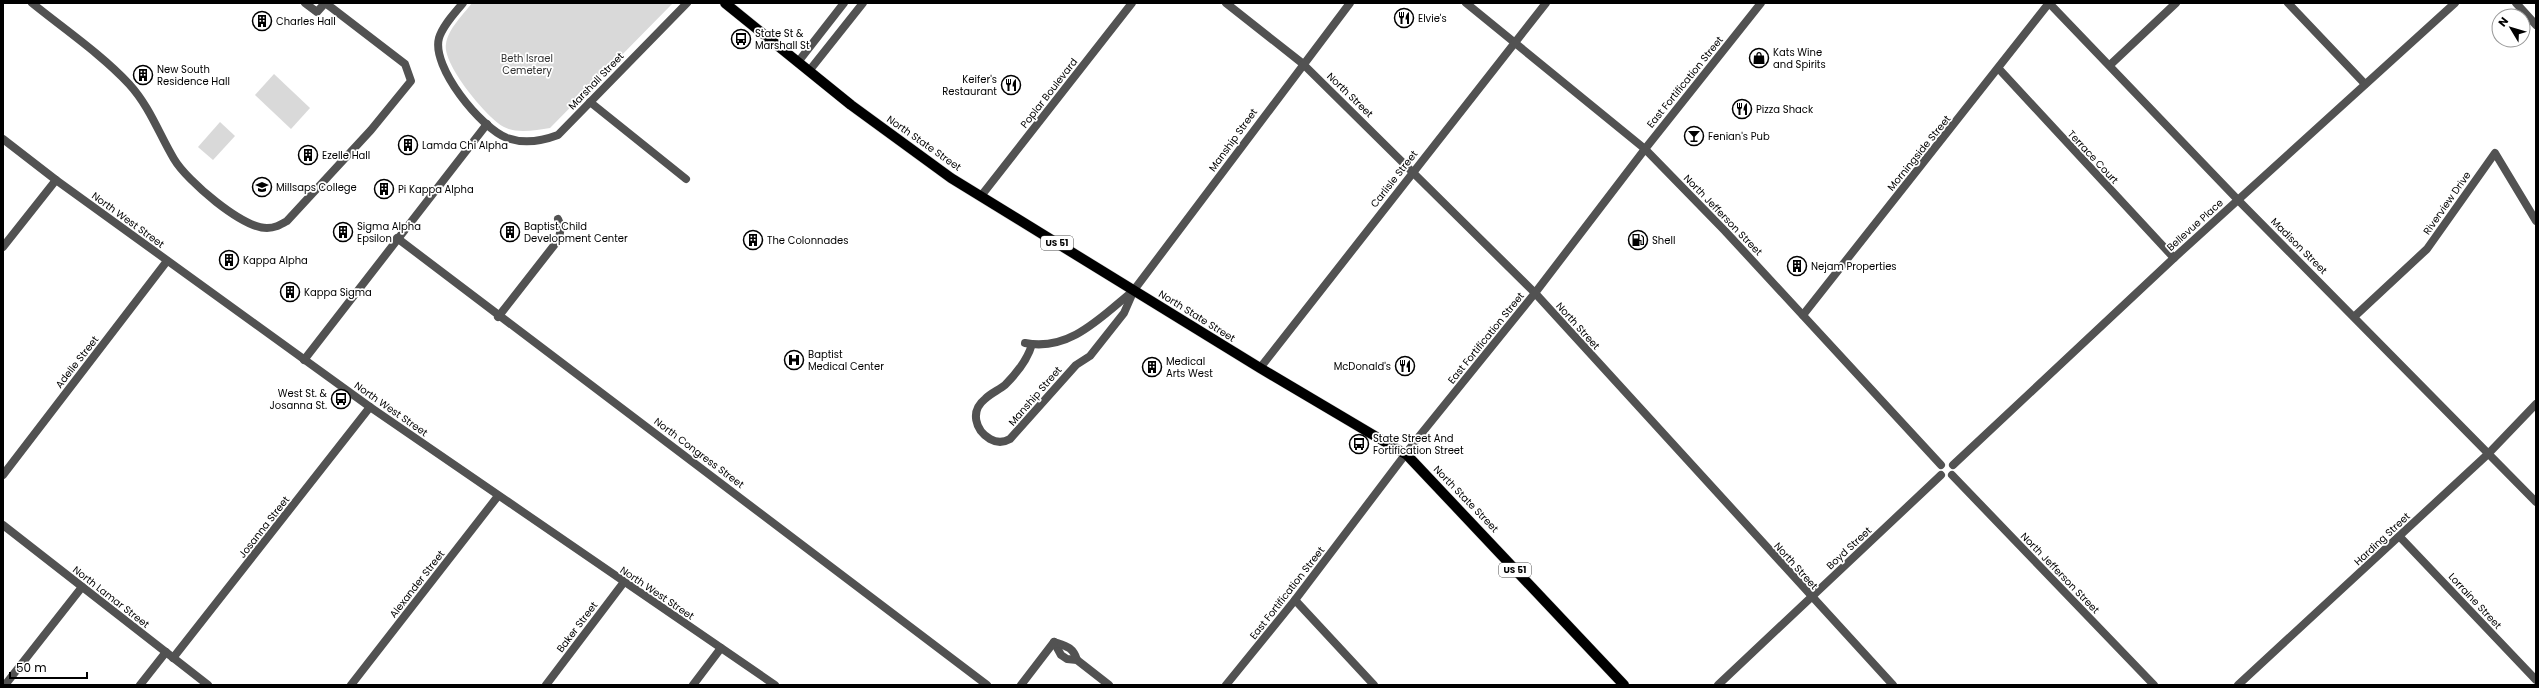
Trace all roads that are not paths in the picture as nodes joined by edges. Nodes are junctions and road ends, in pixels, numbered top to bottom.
1 (32, 3) edge
2 (305, 3) edge
3 (463, 3) edge
4 (686, 3) edge
5 (725, 3) edge
6 (844, 3) edge
7 (863, 3) edge
8 (1132, 3) edge
9 (1226, 3) edge
10 (1350, 3) edge
11 (1466, 3) edge
12 (1546, 3) edge
13 (1761, 3) edge
14 (2049, 3) edge
15 (2176, 3) edge
16 (2288, 3) edge
17 (2454, 3) edge
18 (2516, 3) edge
19 (2536, 25) edge
20 (1515, 42) junction
21 (798, 62) junction
22 (1302, 64) junction
23 (2110, 66) junction
24 (1998, 70) junction
25 (809, 71) junction
26 (2365, 84) junction
27 (590, 102) junction
28 (487, 124) junction
29 (3, 139) edge
30 (1645, 149) junction
31 (1413, 171) junction
32 (686, 179) dead end
33 (56, 180) junction
34 (981, 196) junction
35 (2238, 200) junction
36 (558, 219) dead end
37 (2536, 221) edge
38 (397, 238) junction
39 (3, 247) edge
40 (2174, 258) junction
41 (167, 261) junction
42 (1134, 290) junction
43 (1535, 293) junction
44 (1802, 315) junction
45 (2355, 316) junction
46 (498, 317) junction
47 (304, 360) junction
48 (1260, 368) junction
49 (2536, 404) edge
50 (370, 407) junction
51 (2488, 454) junction
52 (1407, 455) junction
53 (1953, 464) junction
54 (1941, 465) junction
55 (3, 475) edge
56 (1941, 475) junction
57 (1952, 475) junction
58 (498, 496) junction
59 (2536, 502) edge
60 (3, 525) edge
61 (2400, 536) junction
62 (624, 582) junction
63 (82, 587) junction
64 (1811, 597) junction
65 (1295, 600) junction
66 (721, 648) junction
67 (166, 652) junction
68 (173, 658) junction
69 (2536, 680) edge
70 (5, 685) edge
71 (140, 685) edge
72 (208, 685) edge
73 (351, 685) edge
74 (546, 685) edge
75 (693, 685) edge
76 (775, 685) edge
77 (987, 685) edge
78 (1021, 685) edge
79 (1109, 685) edge
80 (1226, 685) edge
81 (1374, 685) edge
82 (1624, 685) edge
83 (1718, 685) edge
84 (1893, 685) edge
85 (2154, 685) edge
86 (2238, 685) edge

1 - 2 street
3 - 28 street
4 - 27 street, Marshall Street
5 - 21 main road, North State Street / US 51
6 - 21 street
7 - 25 street
8 - 34 street, Poplar Boulevard
9 - 22 street, North Street
10 - 22 street, Manship Street
11 - 20 street, North Jefferson Street
12 - 20 street, Carlisle Street
13 - 30 street, East Fortification Street
14 - 23 street, Madison Street
14 - 24 street, Morningside Street
15 - 23 street
16 - 26 street
17 - 26 street, Bellevue Place
18 - 19 street
20 - 30 street, North Jefferson Street
20 - 31 street, Carlisle Street
21 - 25 main road, North State Street / US 51
22 - 31 street, North Street
22 - 42 street, Manship Street
23 - 35 street, Madison Street
24 - 40 street, Terrace Court
24 - 44 street, Morningside Street
25 - 34 main road, North State Street / US 51
26 - 35 street, Bellevue Place
27 - 28 street, Marshall Street
27 - 32 street
28 - 38 street
29 - 33 street, North West Street
30 - 43 street, East Fortification Street
30 - 44 street, North Jefferson Street
31 - 43 street, North Street
31 - 48 street, Carlisle Street
33 - 39 street
33 - 41 street, North West Street
34 - 42 main road, North State Street / US 51
35 - 40 street, Bellevue Place
35 - 45 street, Madison Street
36 - 46 street
37 - 45 street, Riverview Drive
38 - 46 street, North Congress Street
38 - 47 street
40 - 53 street, Bellevue Place
41 - 47 street, North West Street
41 - 55 street, Adelle Street
42 - 42 street, Manship Street
42 - 48 main road, North State Street / US 51
43 - 52 street, East Fortification Street
43 - 64 street, North Street
44 - 54 street, North Jefferson Street
45 - 51 street, Madison Street
46 - 77 street, North Congress Street
47 - 50 street, North West Street
48 - 52 main road, North State Street / US 51
49 - 51 street, Harding Street
50 - 58 street, North West Street
50 - 68 street, Josanna Street
51 - 59 street, Madison Street
51 - 61 street, Harding Street
52 - 65 street, East Fortification Street
52 - 82 main road, North State Street / US 51
53 - 54 street
53 - 57 street
54 - 56 street
56 - 57 street
56 - 64 street, Boyd Street
57 - 85 street, North Jefferson Street
58 - 62 street, North West Street
58 - 73 street, Alexander Street
60 - 63 street, North Lamar Street
61 - 69 street, Lorraine Street
61 - 86 street, Harding Street
62 - 66 street, North West Street
62 - 74 street, Baker Street
63 - 67 street, North Lamar Street
63 - 70 street
64 - 83 street, Boyd Street
64 - 84 street, North Street
65 - 80 street, East Fortification Street
65 - 81 street
66 - 75 street
66 - 76 street, North West Street
67 - 68 street, North Lamar Street
67 - 71 street
68 - 72 street, North Lamar Street
78 - 79 street

